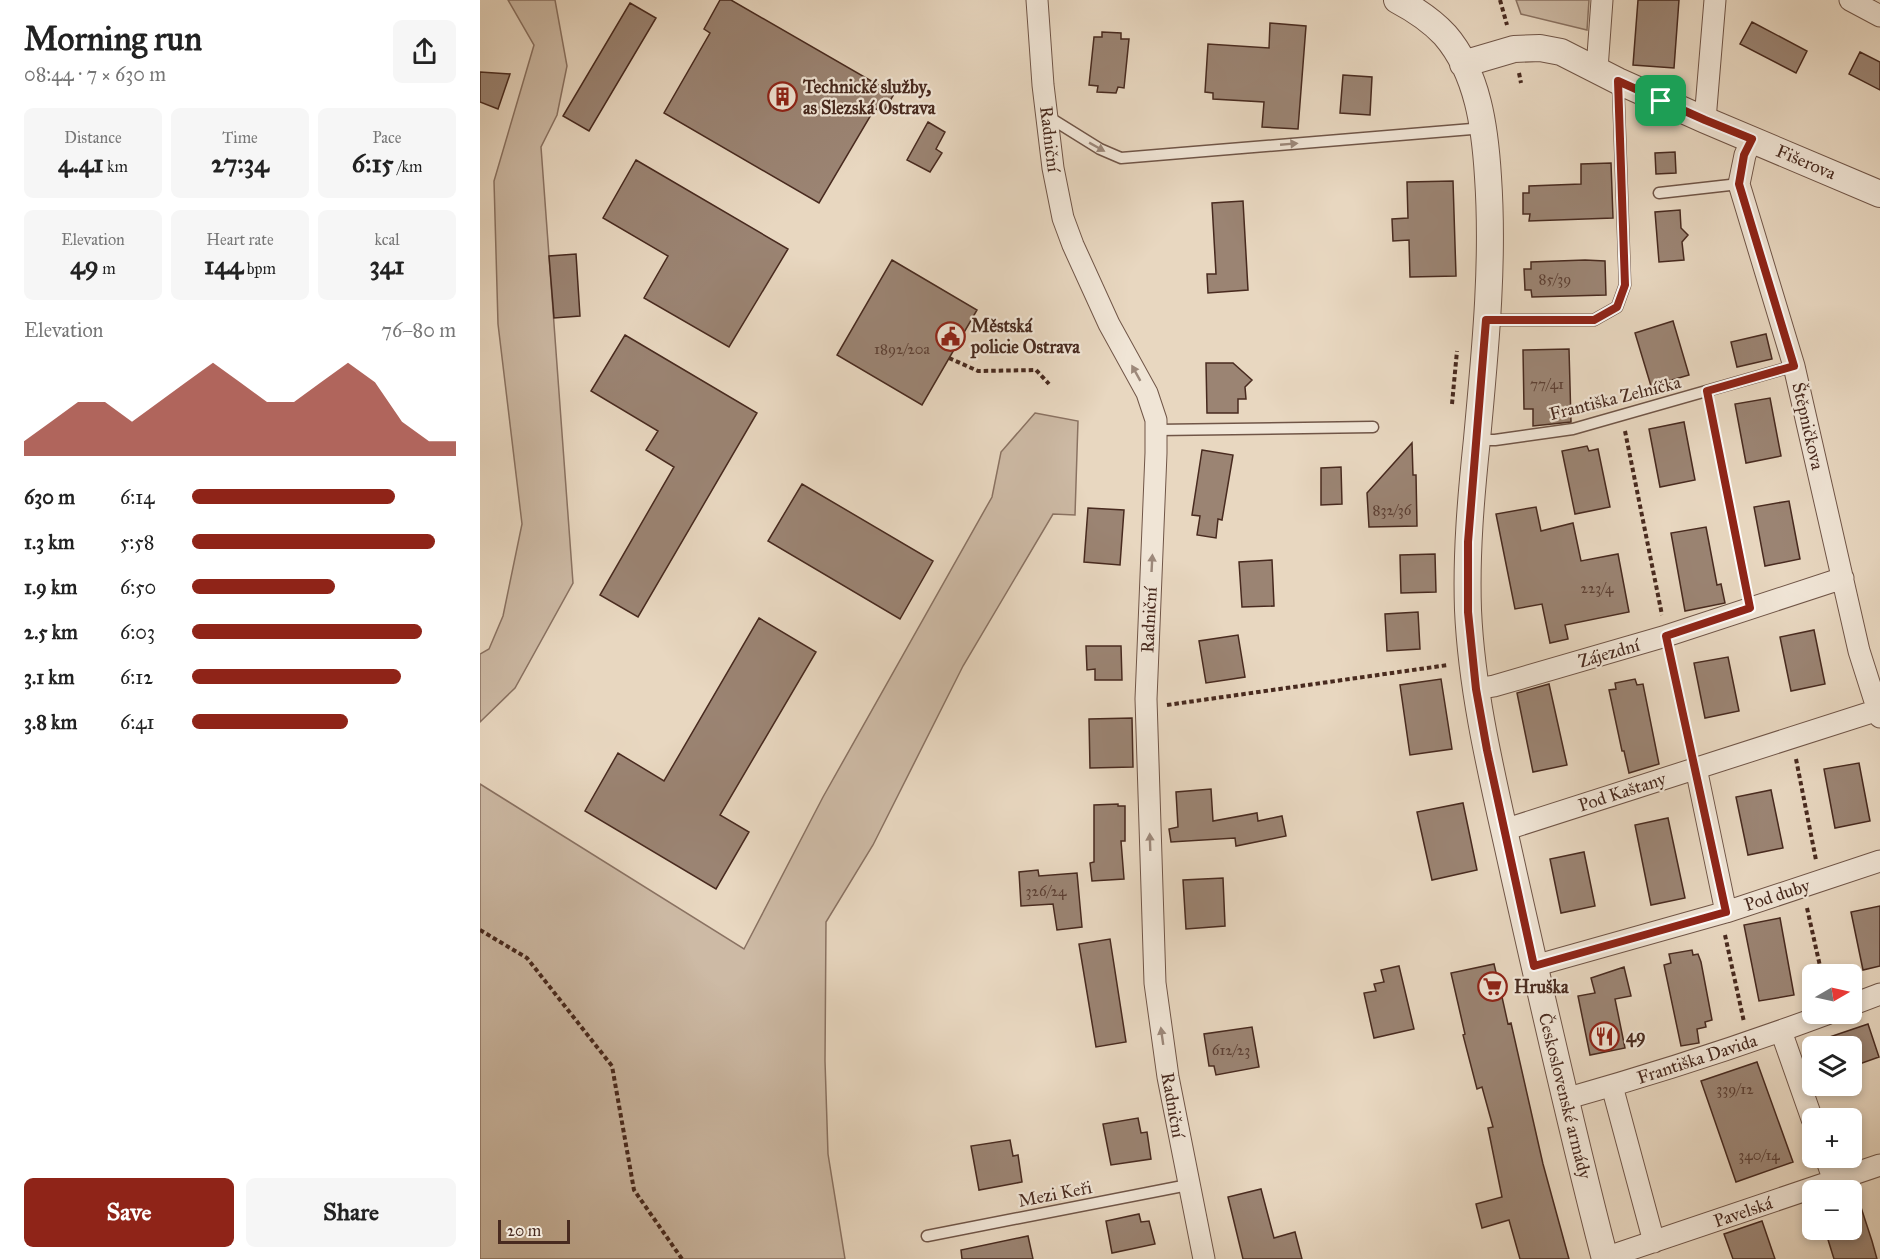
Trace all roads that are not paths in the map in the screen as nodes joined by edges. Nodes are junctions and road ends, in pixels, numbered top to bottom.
1 (1037, 0) edge
2 (1397, 0) edge
3 (1602, 0) edge
4 (1716, 0) edge
5 (1850, 0) edge
6 (1880, 16) edge
7 (1463, 64) junction
8 (1607, 75) junction
9 (1047, 116) junction
10 (1705, 120) junction
11 (1484, 128) junction
12 (1752, 139) junction
13 (1739, 184) junction
14 (1659, 193) dead end
15 (1880, 194) edge
16 (1496, 320) junction
17 (1794, 366) junction
18 (1373, 427) dead end
19 (1156, 430) junction
20 (1476, 440) junction
21 (1842, 578) junction
22 (1476, 689) junction
23 (1879, 714) edge
24 (1696, 768) junction
25 (1504, 830) junction
26 (1880, 861) edge
27 (1723, 912) junction
28 (1534, 966) junction
29 (1880, 994) edge
30 (1862, 1001) edge
31 (1802, 1023) edge
32 (1781, 1031) junction
33 (1612, 1086) junction
34 (1565, 1099) junction
35 (1808, 1108) edge
36 (1878, 1172) edge
37 (1839, 1180) edge
38 (1188, 1185) junction
39 (1802, 1192) edge
40 (927, 1236) dead end
41 (1654, 1242) junction
42 (1204, 1259) edge
43 (1605, 1259) edge

1 - 9 street, Radniční
2 - 7 street, Československé armády
3 - 8 street
4 - 10 street
5 - 6 street
7 - 8 street, Fišerova
7 - 11 street, Československé armády
8 - 10 street, Fišerova
8 - 16 lane
9 -> 11 lane
19 -> 9 street, Radniční
10 - 12 street, Fišerova
11 - 16 street, Československé armády
12 - 13 street, Štěpničkova
12 - 15 street, Fišerova
13 - 14 lane
13 - 17 street, Štěpničkova
16 - 20 street, Československé armády
17 - 20 lane, Františka Zelníčka
17 - 21 street, Štěpničkova
18 - 19 lane
38 -> 19 street, Radniční
20 - 22 street, Československé armády
21 - 22 street, Zájezdní
21 - 23 street, Štěpničkova
22 - 25 street, Československé armády
23 - 24 street, Pod Kaštany
24 - 25 street, Pod Kaštany
24 - 27 street
25 - 28 street, Československé armády
26 - 27 street, Pod duby
27 - 28 street, Pod duby
28 - 34 street, Československé armády
29 - 30 street
31 - 32 street, Františka Davida
32 - 33 street, Františka Davida
32 - 35 street
33 - 34 street, Františka Davida
33 - 41 street
34 - 43 street, Československé armády
36 - 37 street, Pavelská
38 - 40 lane, Mezi Keři
38 - 42 street, Radniční
39 - 41 street, Pavelská
41 - 43 street, Pavelská

